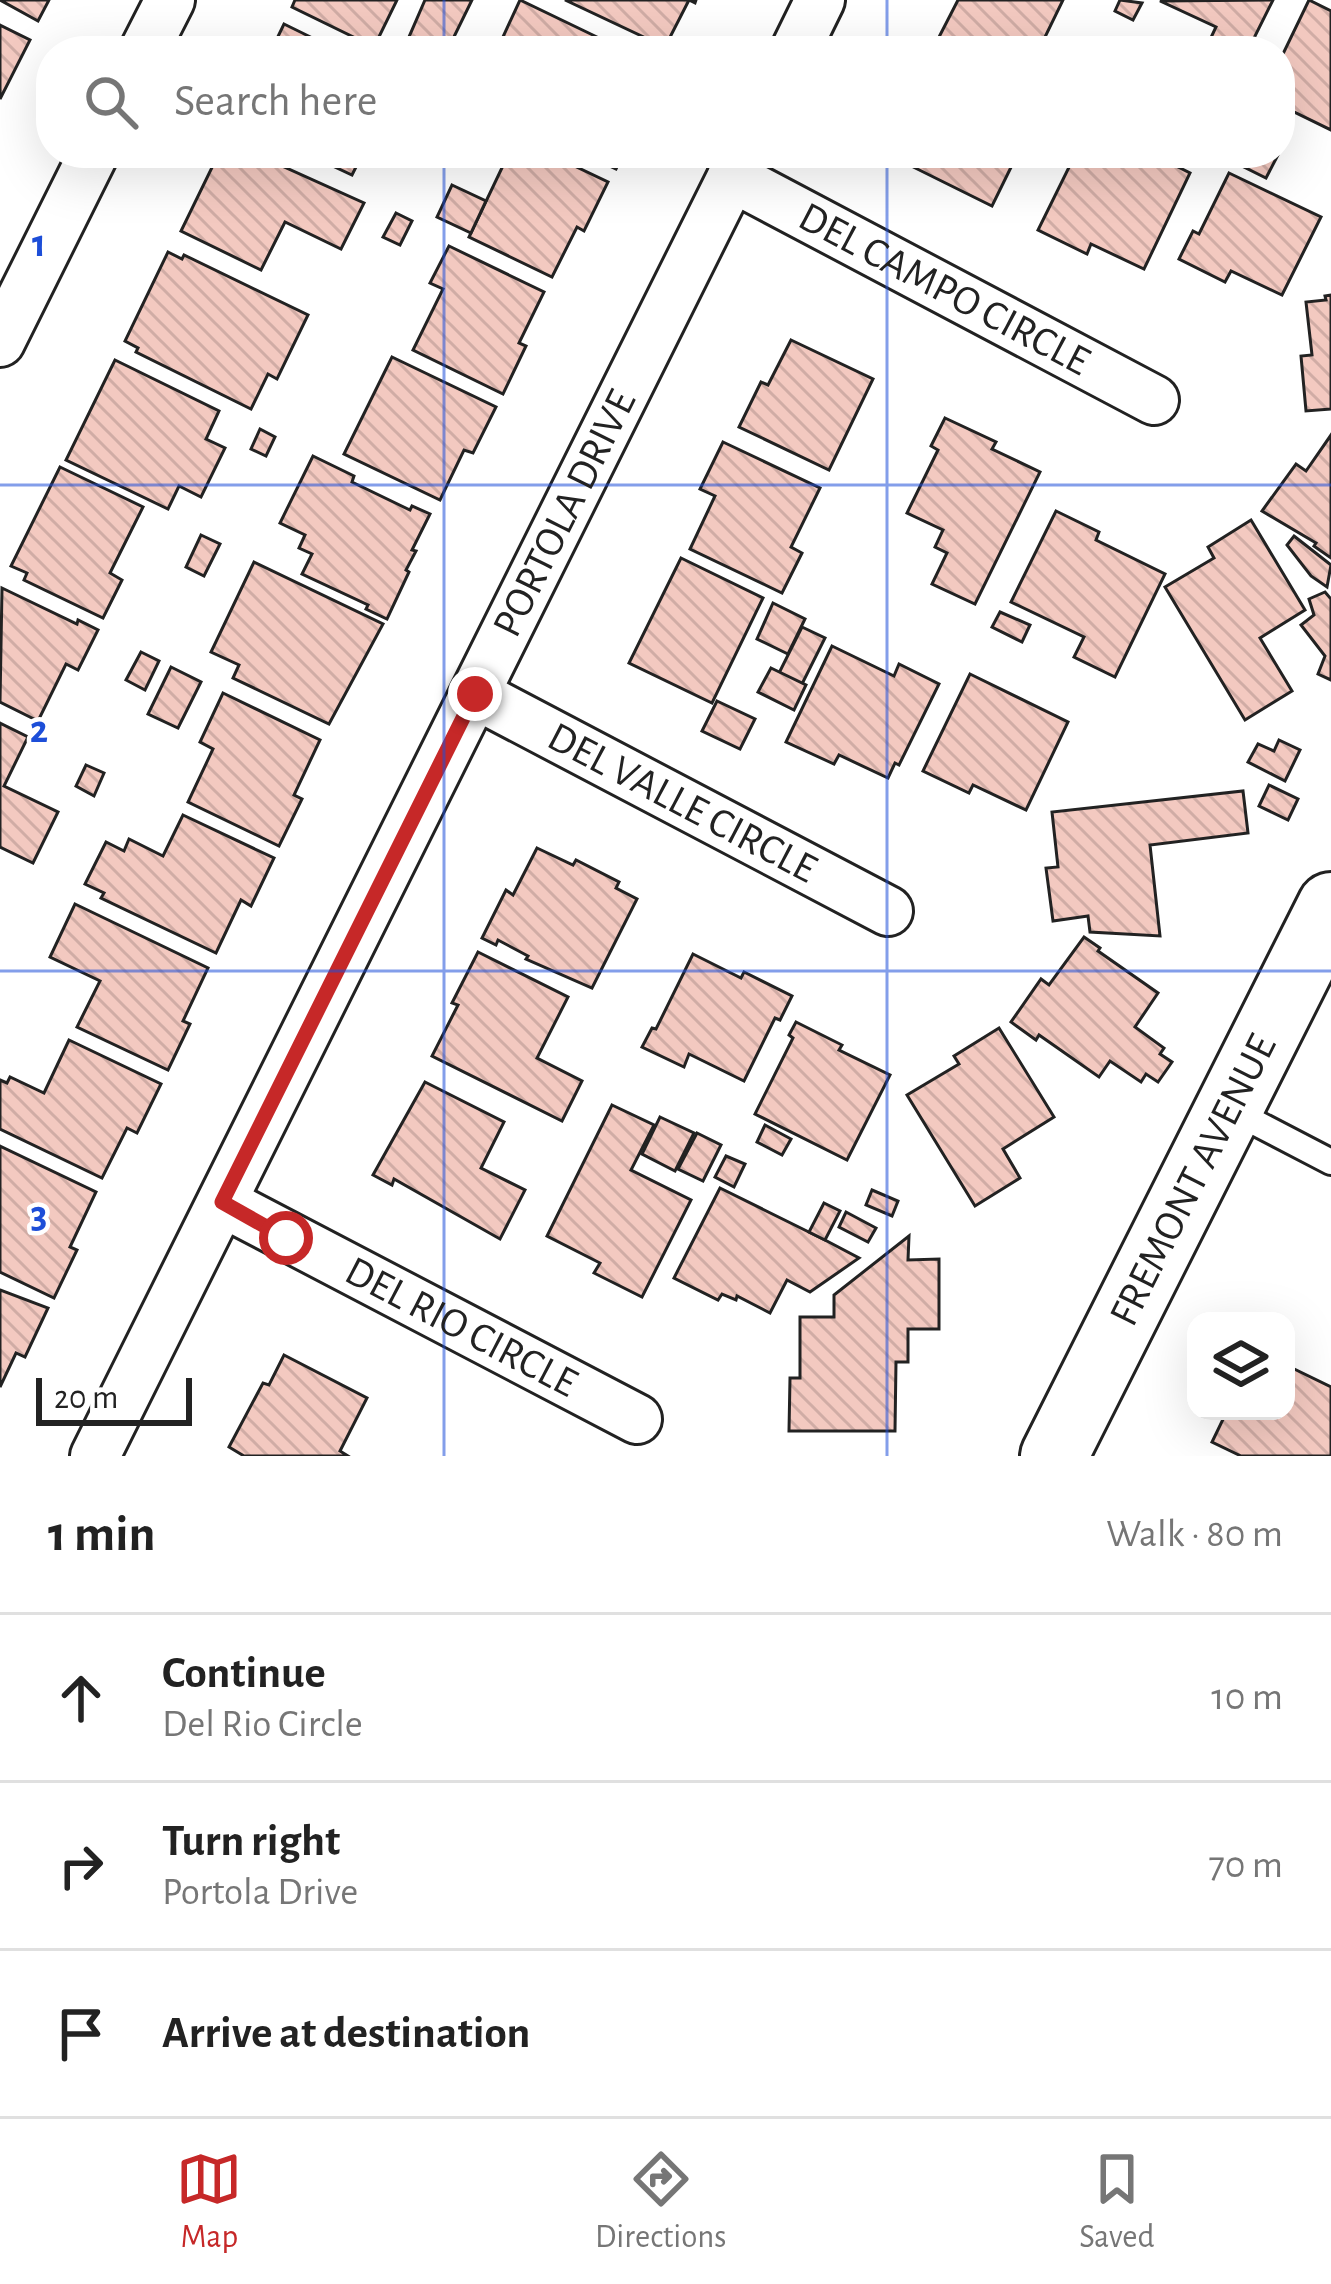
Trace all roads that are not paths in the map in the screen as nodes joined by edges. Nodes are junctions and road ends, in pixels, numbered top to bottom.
1 (170, 0) edge
2 (820, 0) edge
3 (152, 36) edge
4 (802, 36) edge
5 (87, 168) edge
6 (737, 168) edge
7 (743, 168) edge
8 (0, 342) edge
9 (1154, 400) dead end
10 (475, 694) junction
11 (1331, 905) edge
12 (888, 911) dead end
13 (1229, 1109) junction
14 (1331, 1162) edge
15 (222, 1202) junction
16 (637, 1419) dead end
17 (94, 1456) edge
18 (1054, 1456) edge

1 - 3 street
2 - 4 street
5 - 8 street
6 - 10 street, PORTOLA DRIVE
7 - 9 street, DEL CAMPO CIRCLE
10 - 12 street, DEL VALLE CIRCLE
10 - 15 street, PORTOLA DRIVE
11 - 13 street, FREMONT AVENUE
13 - 14 lane
13 - 18 street, FREMONT AVENUE
15 - 16 street, DEL RIO CIRCLE
15 - 17 street, PORTOLA DRIVE

